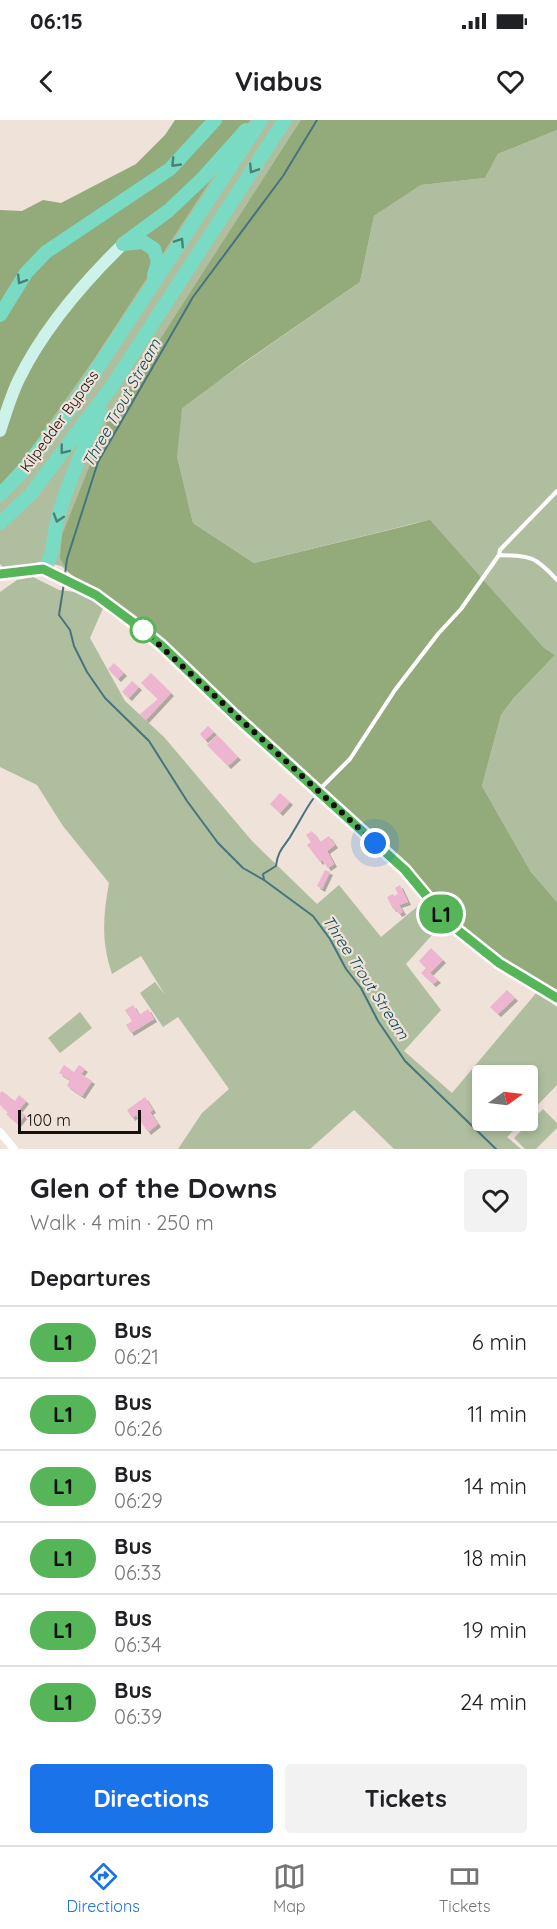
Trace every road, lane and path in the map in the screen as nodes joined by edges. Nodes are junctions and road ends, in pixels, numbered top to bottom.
1 (215, 120) edge
2 (254, 120) edge
3 (261, 120) edge
4 (285, 120) edge
5 (123, 244) junction
6 (0, 315) edge
7 (114, 344) junction
8 (112, 386) junction
9 (0, 430) edge
10 (557, 490) edge
11 (0, 495) edge
12 (2, 521) edge
13 (499, 555) junction
14 (43, 569) junction
15 (0, 574) edge
16 (557, 580) edge
17 (318, 791) junction
18 (557, 998) edge
19 (0, 1132) edge
20 (14, 1149) edge

1 -> 6 highway
2 - 5 highway
7 -> 3 highway
4 -> 8 highway
5 - 7 highway
5 - 9 main road
7 - 11 highway, Kilpedder Bypass
8 -> 12 highway, Kilpedder Bypass
8 -> 14 highway
10 - 13 lane
13 - 16 lane
13 - 17 lane
14 - 15 main road
14 - 17 main road
17 - 18 main road
19 - 20 street

